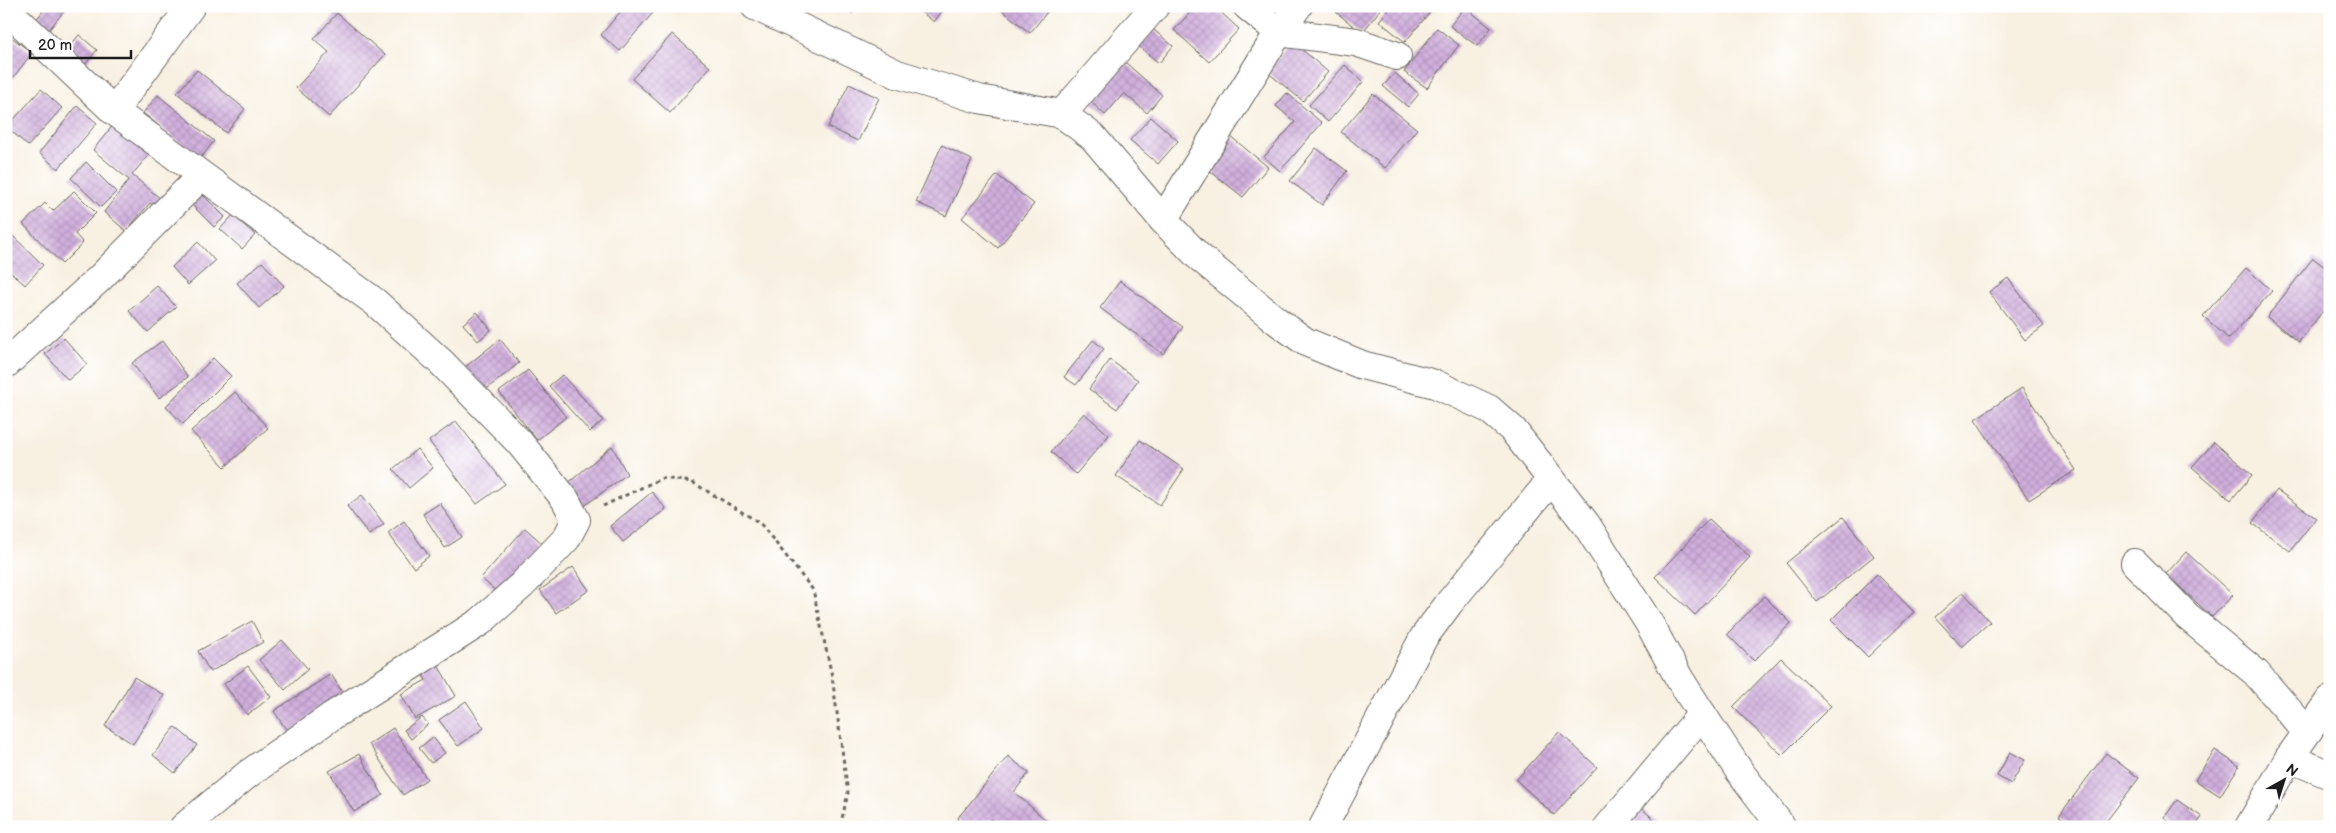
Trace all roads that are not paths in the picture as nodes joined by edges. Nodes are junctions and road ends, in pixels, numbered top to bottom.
1 (191, 6) edge
2 (755, 6) edge
3 (1155, 6) edge
4 (1247, 6) edge
5 (1298, 6) edge
6 (6, 9) edge
7 (1279, 32) junction
8 (1397, 56) dead end
9 (114, 111) junction
10 (1062, 114) junction
11 (201, 176) junction
12 (1164, 220) junction
13 (6, 364) edge
14 (1551, 480) junction
15 (2135, 563) dead end
16 (2330, 700) edge
17 (1702, 714) junction
18 (2307, 732) junction
19 (2290, 758) junction
20 (2330, 775) edge
21 (184, 827) edge
22 (1324, 827) edge
23 (1608, 827) edge
24 (1782, 827) edge
25 (2249, 827) edge

1 - 9 street
2 - 10 street
3 - 10 street
4 - 7 street
5 - 7 street
6 - 9 street
7 - 8 street
7 - 12 street
9 - 11 street
10 - 12 street
11 - 13 street
11 - 21 street
12 - 14 street
14 - 17 street
14 - 22 street
15 - 18 street
16 - 18 street
17 - 23 street
17 - 24 street
18 - 19 street
19 - 20 street
19 - 25 street

